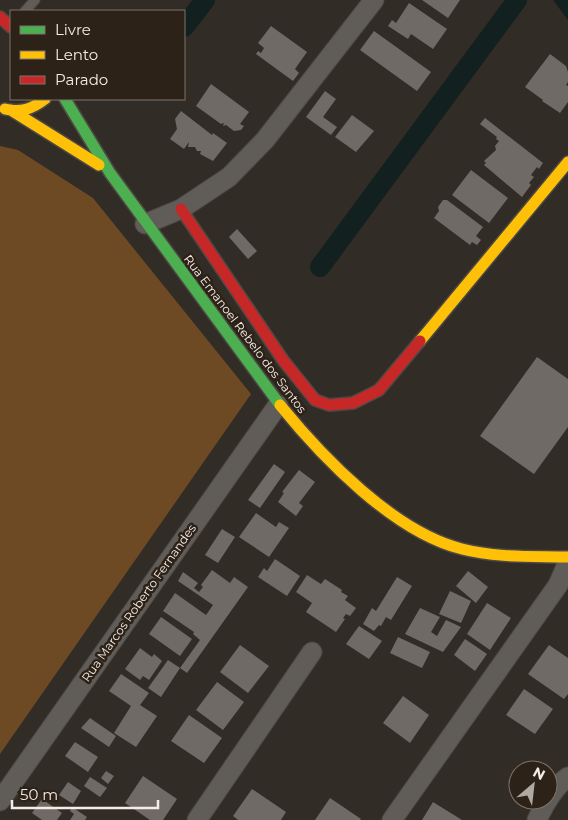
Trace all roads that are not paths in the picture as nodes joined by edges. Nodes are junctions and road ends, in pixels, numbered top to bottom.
1 (35, 0) edge
2 (374, 0) edge
3 (26, 10) edge
4 (0, 17) edge
5 (10, 26) edge
6 (44, 100) edge
7 (66, 100) edge
8 (3, 108) edge
9 (568, 162) edge
10 (110, 173) junction
11 (181, 209) junction
12 (146, 224) junction
13 (278, 405) junction
14 (568, 557) edge
15 (568, 562) edge
16 (312, 652) dead end
17 (568, 777) edge
18 (0, 801) edge
19 (198, 820) edge
20 (392, 820) edge
21 (537, 820) edge

1 - 3 lane
2 - 11 street
4 - 5 main road
6 - 8 main road
7 - 10 main road, Rua Emanoel Rebelo dos Santos
8 - 10 main road, Rua Emanoel Rebelo dos Santos
9 - 11 main road
10 - 12 main road, Rua Emanoel Rebelo dos Santos
11 - 12 street
12 - 13 main road, Rua Emanoel Rebelo dos Santos
13 - 14 main road, Rua Emanoel Rebelo dos Santos
13 - 18 street, Rua Marcos Roberto Fernandes
15 - 20 street
16 - 19 street
17 - 21 street

